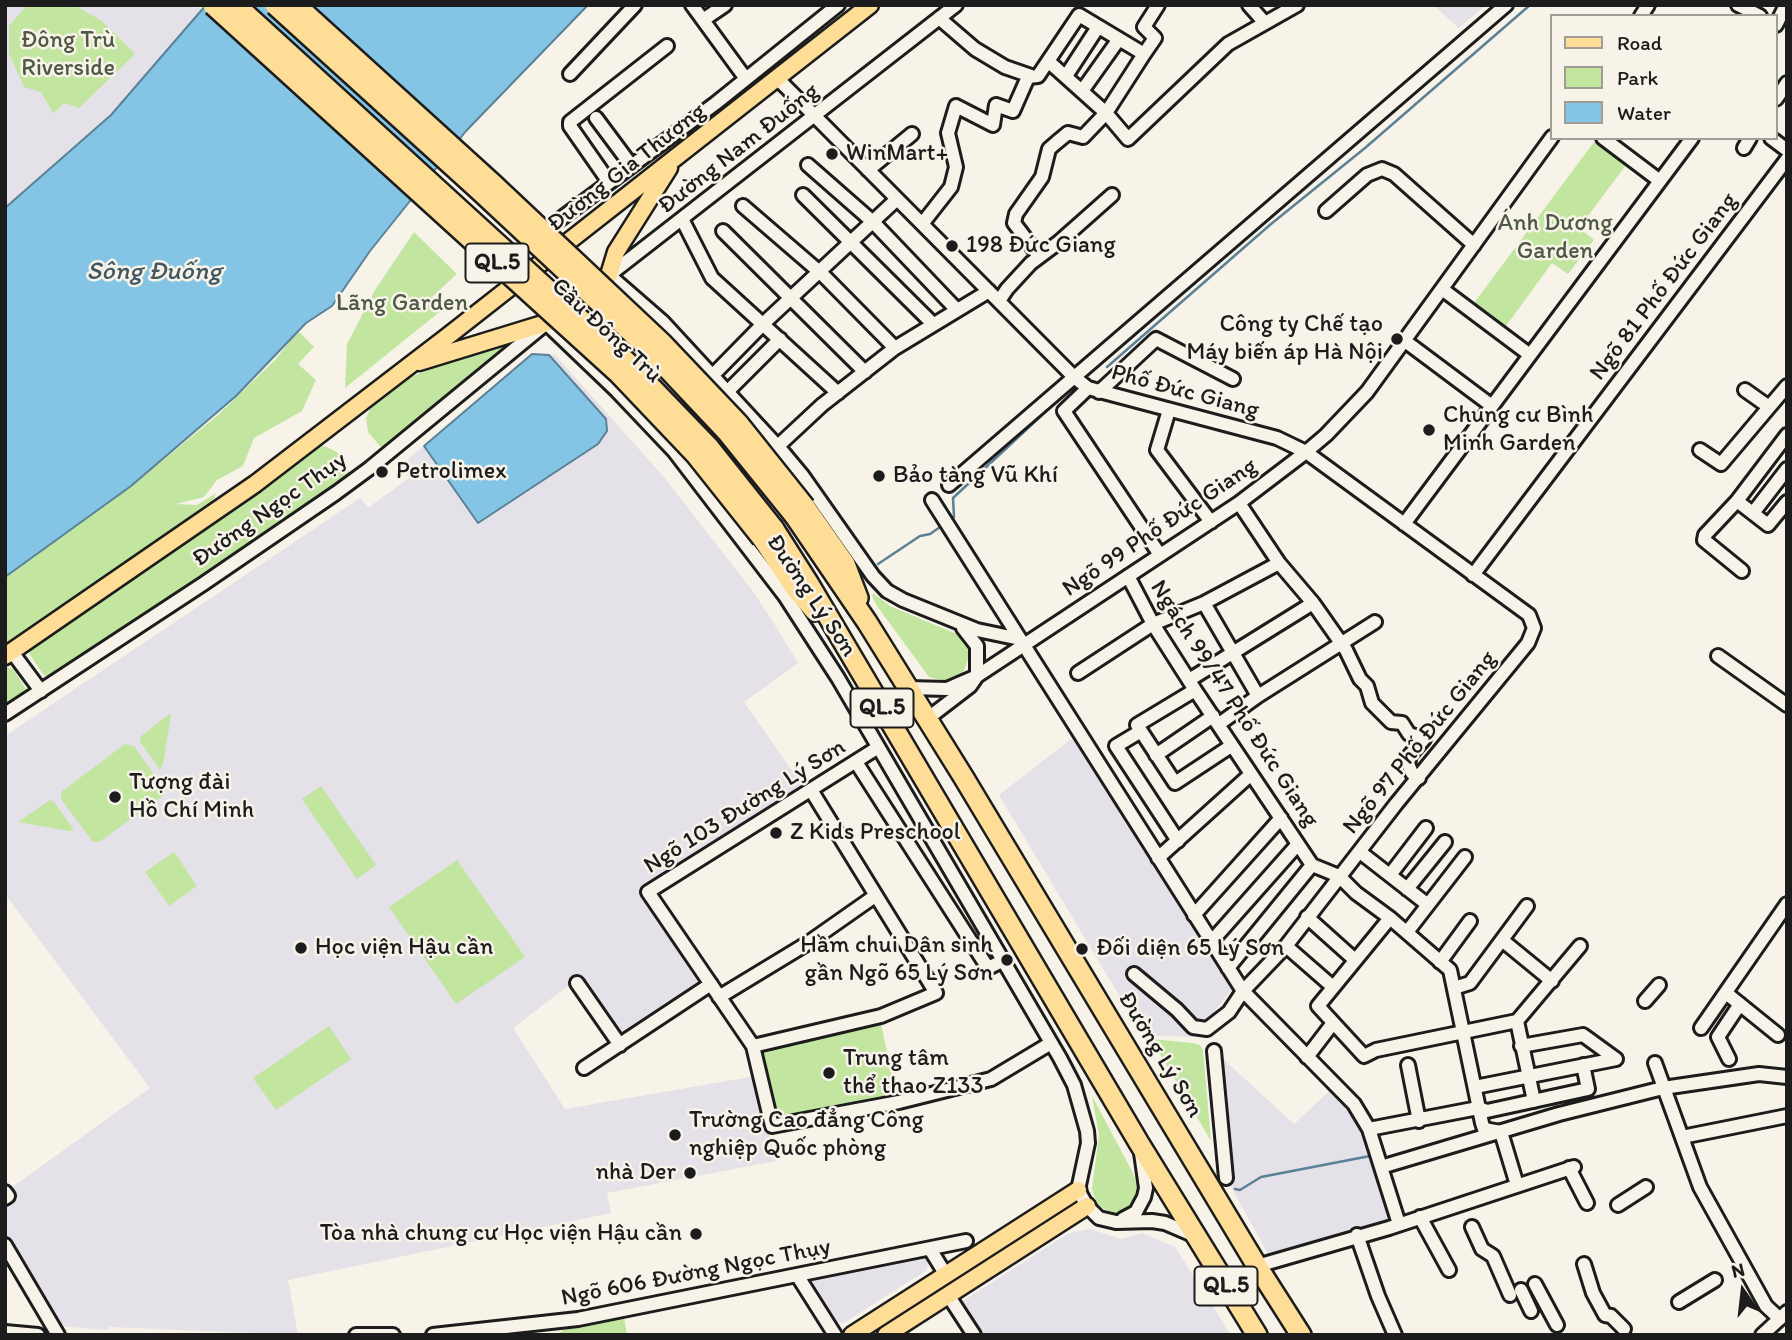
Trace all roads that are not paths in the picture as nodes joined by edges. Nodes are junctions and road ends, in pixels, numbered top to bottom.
1 (213, 5) edge
2 (236, 5) edge
3 (275, 5) edge
4 (296, 5) edge
5 (635, 5) edge
6 (692, 5) edge
7 (725, 5) edge
8 (838, 5) edge
9 (870, 5) edge
10 (956, 5) edge
11 (1249, 5) edge
12 (1297, 5) edge
13 (1506, 5) edge
14 (1738, 5) edge
15 (1786, 5) edge
16 (1154, 7) edge
17 (1756, 14) edge
18 (821, 18) junction
19 (939, 18) junction
20 (703, 20) junction
21 (1778, 22) edge
22 (1265, 23) junction
23 (1098, 27) junction
24 (834, 34) junction
25 (1119, 39) junction
26 (667, 46) dead end
27 (1144, 54) junction
28 (1048, 61) junction
29 (570, 74) dead end
30 (1031, 76) junction
31 (1066, 76) junction
32 (777, 78) junction
33 (746, 79) junction
34 (1082, 91) junction
35 (1106, 113) junction
36 (816, 117) junction
37 (596, 118) dead end
38 (912, 134) dead end
39 (1550, 140) edge
40 (1606, 140) edge
41 (1691, 140) edge
42 (676, 159) junction
43 (1787, 159) edge
44 (631, 165) junction
45 (808, 165) dead end
46 (868, 170) junction
47 (1660, 181) junction
48 (609, 182) junction
49 (803, 195) dead end
50 (1112, 195) dead end
51 (897, 199) junction
52 (743, 206) dead end
53 (1326, 211) dead end
54 (682, 219) junction
55 (873, 222) junction
56 (555, 223) dead end
57 (922, 224) junction
58 (723, 231) dead end
59 (851, 243) junction
60 (1474, 245) junction
61 (1039, 256) junction
62 (819, 272) junction
63 (609, 275) junction
64 (1442, 289) junction
65 (989, 291) junction
66 (791, 299) junction
67 (999, 302) junction
68 (957, 310) junction
69 (546, 323) junction
70 (764, 323) junction
71 (933, 324) junction
72 (780, 339) junction
73 (1405, 341) junction
74 (895, 348) junction
75 (1530, 355) junction
76 (410, 365) junction
77 (865, 372) junction
78 (713, 375) junction
79 (1074, 377) junction
80 (1233, 379) dead end
81 (1787, 386) edge
82 (1094, 390) junction
83 (1745, 390) dead end
84 (728, 391) junction
85 (838, 393) junction
86 (1492, 406) junction
87 (1769, 407) junction
88 (1169, 410) junction
89 (1784, 444) edge
90 (778, 446) junction
91 (1700, 450) dead end
92 (1306, 452) junction
93 (1787, 469) edge
94 (949, 485) dead end
95 (932, 500) dead end
96 (1737, 501) junction
97 (1787, 502) edge
98 (1239, 503) junction
99 (799, 511) junction
100 (1753, 513) junction
101 (1211, 522) junction
102 (1404, 524) junction
103 (768, 533) junction
104 (1160, 555) junction
105 (1279, 563) junction
106 (1742, 571) dead end
107 (1473, 575) junction
108 (1128, 576) junction
109 (1204, 603) junction
110 (1313, 603) junction
111 (932, 611) junction
112 (1375, 622) dead end
113 (1153, 624) junction
114 (1022, 642) junction
115 (1341, 644) junction
116 (1233, 652) junction
117 (8, 654) edge
118 (1718, 656) dead end
119 (1079, 673) dead end
120 (977, 676) junction
121 (1192, 685) junction
122 (908, 688) junction
123 (41, 691) junction
124 (1258, 696) junction
125 (1787, 705) edge
126 (5, 714) edge
127 (928, 719) junction
128 (1216, 720) junction
129 (1139, 728) junction
130 (1231, 746) junction
131 (877, 748) junction
132 (1156, 755) junction
133 (856, 762) junction
134 (1250, 775) junction
135 (1419, 778) junction
136 (811, 790) junction
137 (1281, 818) junction
138 (1426, 828) dead end
139 (1178, 841) junction
140 (1445, 842) dead end
141 (1298, 845) junction
142 (1360, 852) junction
143 (1158, 858) junction
144 (1465, 858) dead end
145 (1312, 865) junction
146 (1390, 875) junction
147 (1339, 876) junction
148 (1407, 889) junction
149 (876, 896) junction
150 (1787, 904) edge
151 (1428, 905) junction
152 (1527, 906) dead end
153 (1194, 915) junction
154 (1307, 917) junction
155 (1390, 918) junction
156 (1470, 921) dead end
157 (1406, 932) junction
158 (1502, 940) junction
159 (1211, 942) junction
160 (1286, 946) junction
161 (1580, 946) dead end
162 (1355, 960) junction
163 (1002, 961) junction
164 (1440, 962) junction
165 (1228, 968) junction
166 (1134, 974) dead end
167 (1552, 981) junction
168 (577, 983) dead end
169 (711, 984) junction
170 (1659, 985) dead end
171 (1333, 987) junction
172 (1454, 988) junction
173 (1243, 991) junction
174 (1726, 993) junction
175 (719, 997) junction
176 (1645, 1001) dead end
177 (1740, 1004) junction
178 (1517, 1021) junction
179 (1333, 1023) junction
180 (1701, 1028) dead end
181 (1464, 1031) junction
182 (1778, 1035) dead end
183 (1051, 1043) junction
184 (620, 1045) junction
185 (753, 1046) junction
186 (1521, 1046) junction
187 (1214, 1051) dead end
188 (1307, 1056) junction
189 (1728, 1059) dead end
190 (1655, 1063) dead end
191 (1408, 1065) dead end
192 (1583, 1065) junction
193 (584, 1068) dead end
194 (1529, 1076) junction
195 (1787, 1077) edge
196 (1475, 1087) junction
197 (1663, 1088) junction
198 (1534, 1101) junction
199 (1478, 1108) junction
200 (1781, 1118) edge
201 (1419, 1121) junction
202 (1369, 1129) junction
203 (1501, 1132) junction
204 (1682, 1137) junction
205 (1139, 1143) junction
206 (1381, 1167) junction
207 (1226, 1178) dead end
208 (1517, 1185) junction
209 (1646, 1187) dead end
210 (1078, 1190) junction
211 (5, 1192) edge
212 (5, 1198) edge
213 (1587, 1203) dead end
214 (1618, 1205) dead end
215 (1087, 1206) junction
216 (1420, 1217) junction
217 (1116, 1222) junction
218 (1399, 1224) junction
219 (1472, 1227) dead end
220 (1357, 1235) junction
221 (1195, 1237) junction
222 (966, 1241) dead end
223 (5, 1245) edge
224 (930, 1249) junction
225 (1584, 1264) dead end
226 (1257, 1266) junction
227 (1449, 1270) dead end
228 (797, 1275) junction
229 (946, 1275) junction
230 (1715, 1280) dead end
231 (1535, 1284) dead end
232 (948, 1295) junction
233 (1679, 1302) dead end
234 (1531, 1311) dead end
235 (1784, 1320) edge
236 (1557, 1325) dead end
237 (1624, 1329) dead end
238 (5, 1332) edge
239 (38, 1335) edge
240 (58, 1335) edge
241 (356, 1335) edge
242 (393, 1335) edge
243 (433, 1335) edge
244 (835, 1335) edge
245 (852, 1335) edge
246 (886, 1335) edge
247 (974, 1335) edge
248 (1257, 1335) edge
249 (1301, 1335) edge
250 (1395, 1335) edge
251 (1762, 1335) edge

1 - 103 highway, Cầu Đông Trù / QL.5, bridge
2 - 103 highway, Cầu Đông Trù / QL.5, bridge
3 - 99 highway, Cầu Đông Trù / QL.5, bridge
4 - 99 highway, Cầu Đông Trù / QL.5, bridge
5 - 29 street
6 - 20 street
7 - 20 street
8 - 18 street, Đường Gia Thượng
9 - 24 main road, Đường Gia Thượng
10 - 19 street, Đường Nam Đuống
11 - 22 street
12 - 22 street
13 - 79 street
14 - 17 street
15 - 21 street
16 - 27 street
18 - 24 street
18 - 33 street, Đường Gia Thượng
19 - 30 street
19 - 36 street, Đường Nam Đuống
20 - 33 street
22 - 35 street
23 - 25 street
23 - 28 street
23 - 31 street
24 - 32 main road, Đường Gia Thượng
25 - 27 street
25 - 34 street
26 - 48 street
27 - 35 street
28 - 30 street
28 - 31 street
30 - 57 street
31 - 34 street
32 - 36 street, Phố Đức Giang
32 - 42 main road, Đường Gia Thượng
33 - 44 street, Đường Gia Thượng
34 - 35 street
35 - 61 street
36 - 46 street, Phố Đức Giang
36 - 54 street, Đường Nam Đuống
37 - 44 street
38 - 46 street
39 - 60 street
40 - 47 street
41 - 47 street
42 - 63 main road
42 - 76 main road, Đường Gia Thượng
43 - 107 street, Ngõ 81 Phố Đức Giang
44 - 48 street, Đường Gia Thượng
45 - 55 street
46 - 51 street, Phố Đức Giang
47 - 75 street
48 - 56 street, Đường Gia Thượng
49 - 59 street
50 - 61 street
51 - 55 street
51 - 57 street, Phố Đức Giang
52 - 62 street
53 - 60 street
54 - 63 street, Đường Nam Đuống
54 - 70 street
55 - 59 street
55 - 68 street
57 - 65 street, Phố Đức Giang
58 - 66 street
59 - 62 street
59 - 71 street
60 - 64 street
61 - 67 street
62 - 66 street
62 - 74 street
63 - 69 street, Đường Nam Đuống
63 - 78 street
64 - 73 street
64 - 75 street
65 - 67 street, Phố Đức Giang
65 - 68 street
66 - 70 street
66 - 77 street
67 - 79 street, Phố Đức Giang
68 - 71 street
69 - 76 main road
69 - 123 street, Đường Ngọc Thụy
69 - 131 street, Đường Lý Sơn
70 - 72 street
70 - 78 street
71 - 74 street
72 - 84 street
72 - 85 street
73 - 86 street
73 - 92 street
74 - 77 street
75 - 86 street
76 - 117 main road, Đường Ngọc Thụy
77 - 85 street
78 - 84 street
79 - 82 street, Phố Đức Giang
79 - 94 street
80 - 82 street
81 - 87 street
82 - 88 street, Phố Đức Giang
82 - 104 street
83 - 87 street
84 - 90 street
85 - 90 street
86 - 102 street
87 - 91 street
88 - 92 street, Phố Đức Giang
88 - 101 street
89 - 96 street
90 - 111 street
92 - 98 street, Ngõ 99 Phố Đức Giang
92 - 102 street, Ngõ 97 Phố Đức Giang
93 - 100 street
95 - 114 street
96 - 100 street
96 - 106 street
97 - 100 street
98 - 101 street, Ngõ 99 Phố Đức Giang
98 - 105 street
99 - 122 highway, Đường Lý Sơn / QL.5
101 - 104 street, Ngõ 99 Phố Đức Giang
102 - 107 street, Ngõ 97 Phố Đức Giang
103 - 205 highway, Đường Lý Sơn / QL.5
104 - 108 street, Ngõ 99 Phố Đức Giang
105 - 109 street
105 - 110 street
107 - 135 street, Ngõ 97 Phố Đức Giang
108 - 113 street, Ngách 99/47 Phố Đức Giang
108 - 114 street, Ngõ 99 Phố Đức Giang
109 - 113 street
109 - 116 street
110 - 115 street
110 - 116 street
111 - 114 street
111 - 120 street
112 - 115 street
113 - 119 street
113 - 121 street, Ngách 99/47 Phố Đức Giang
114 - 120 street, Ngõ 99 Phố Đức Giang
114 - 143 street
115 - 124 street
115 - 135 street
116 - 121 street
116 - 124 street
117 - 123 street
118 - 125 street
120 - 122 street
120 - 127 street
121 - 128 street, Ngách 99/47 Phố Đức Giang
121 - 129 street
122 - 127 highway, Đường Lý Sơn / QL.5
123 - 126 street, Đường Ngọc Thụy
124 - 128 street
127 - 226 highway, Đường Lý Sơn / QL.5
128 - 130 street, Ngách 99/47 Phố Đức Giang
128 - 132 street
129 - 132 street
129 - 139 street
130 - 132 street
130 - 134 street, Ngách 99/47 Phố Đức Giang
131 - 133 street, Ngõ 103 Đường Lý Sơn
131 - 163 street, Đường Lý Sơn
133 - 136 street, Ngõ 103 Đường Lý Sơn
133 - 163 street
134 - 137 street, Ngách 99/47 Phố Đức Giang
134 - 139 street
135 - 142 street, Ngõ 97 Phố Đức Giang
136 - 149 street
136 - 169 street, Ngõ 103 Đường Lý Sơn
137 - 141 street, Ngách 99/47 Phố Đức Giang
137 - 153 street
138 - 146 street
139 - 143 street
140 - 148 street
141 - 145 street, Ngách 99/47 Phố Đức Giang
141 - 159 street
142 - 146 street
142 - 147 street, Ngõ 97 Phố Đức Giang
143 - 153 street
144 - 151 street
145 - 147 street, Ngách 99/47 Phố Đức Giang
145 - 165 street
146 - 148 street
147 - 154 street, Ngõ 97 Phố Đức Giang
147 - 155 street
148 - 151 street
149 - 175 street
149 - 185 street
150 - 174 street
151 - 157 street
152 - 158 street
153 - 159 street
154 - 160 street, Ngõ 97 Phố Đức Giang
154 - 162 street
155 - 157 street
155 - 162 street
156 - 164 street
157 - 164 street
158 - 167 street
158 - 172 street
159 - 165 street
160 - 171 street
160 - 173 street, Ngõ 97 Phố Đức Giang
161 - 167 street
162 - 171 street
163 - 183 street, Đường Lý Sơn
164 - 172 street
165 - 173 street
166 - 173 street, Ngõ 97 Phố Đức Giang
167 - 178 street
168 - 184 street
169 - 175 street, Ngõ 103 Đường Lý Sơn
169 - 184 street
170 - 176 street
171 - 179 street
172 - 181 street
173 - 188 street
174 - 177 street
174 - 180 street
175 - 185 street, Ngõ 103 Đường Lý Sơn
177 - 182 street
177 - 189 street
178 - 181 street
178 - 186 street
179 - 181 street
179 - 188 street
181 - 196 street
183 - 185 street, Ngõ 103 Đường Lý Sơn
183 - 210 street, Đường Lý Sơn
184 - 193 street
186 - 192 street
186 - 194 street
187 - 207 street
188 - 202 street
190 - 197 street
191 - 201 street
192 - 194 street
192 - 198 street
194 - 196 street
194 - 198 street
195 - 197 street
196 - 199 street
197 - 203 street
197 - 204 street
198 - 199 street
199 - 201 street
199 - 203 street
200 - 204 street
201 - 202 street
202 - 206 street
203 - 206 street
203 - 208 street
204 - 235 street
205 - 217 street, Đường Lý Sơn
205 - 221 highway, Đường Lý Sơn / QL.5
206 - 218 street
208 - 213 street
208 - 216 street
209 - 214 street
210 - 215 street
210 - 229 main road
211 - 212 street
215 - 217 street
215 - 232 main road
216 - 218 street
216 - 227 street
217 - 221 street
218 - 220 street
219 - 234 street
220 - 226 street
220 - 250 street
221 - 248 highway, Đường Lý Sơn / QL.5
222 - 224 street, Ngõ 606 Đường Ngọc Thụy
223 - 240 street
224 - 228 street, Ngõ 606 Đường Ngọc Thụy
224 - 229 street
225 - 237 street
226 - 249 highway, Đường Lý Sơn / QL.5
228 - 243 street, Ngõ 606 Đường Ngọc Thụy
228 - 244 street
229 - 232 main road
229 - 245 main road
230 - 233 street
231 - 236 street
232 - 246 main road
232 - 247 street
235 - 251 street
238 - 239 street
241 - 242 street

